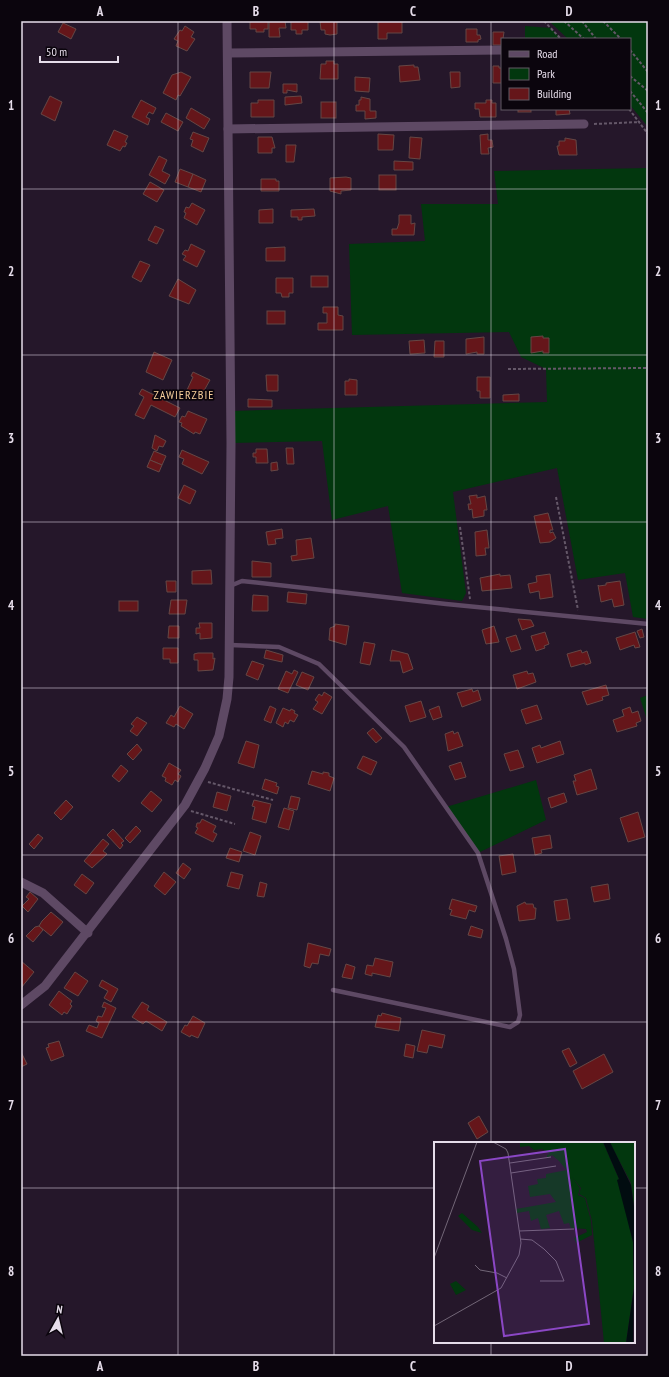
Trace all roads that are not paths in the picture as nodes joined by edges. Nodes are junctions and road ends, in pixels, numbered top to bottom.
1 (228, 21) edge
2 (501, 50) edge
3 (228, 53) junction
4 (584, 124) road end
5 (228, 129) junction
6 (230, 586) junction
7 (648, 624) edge
8 (230, 645) junction
9 (21, 882) edge
10 (88, 933) junction
11 (333, 990) dead end
12 (21, 1005) edge

1 - 3 street
2 - 3 street
3 - 5 street
4 - 5 street
5 - 6 street
6 - 7 lane
6 - 8 street
8 - 10 street
8 - 11 lane
9 - 10 street
10 - 12 street

